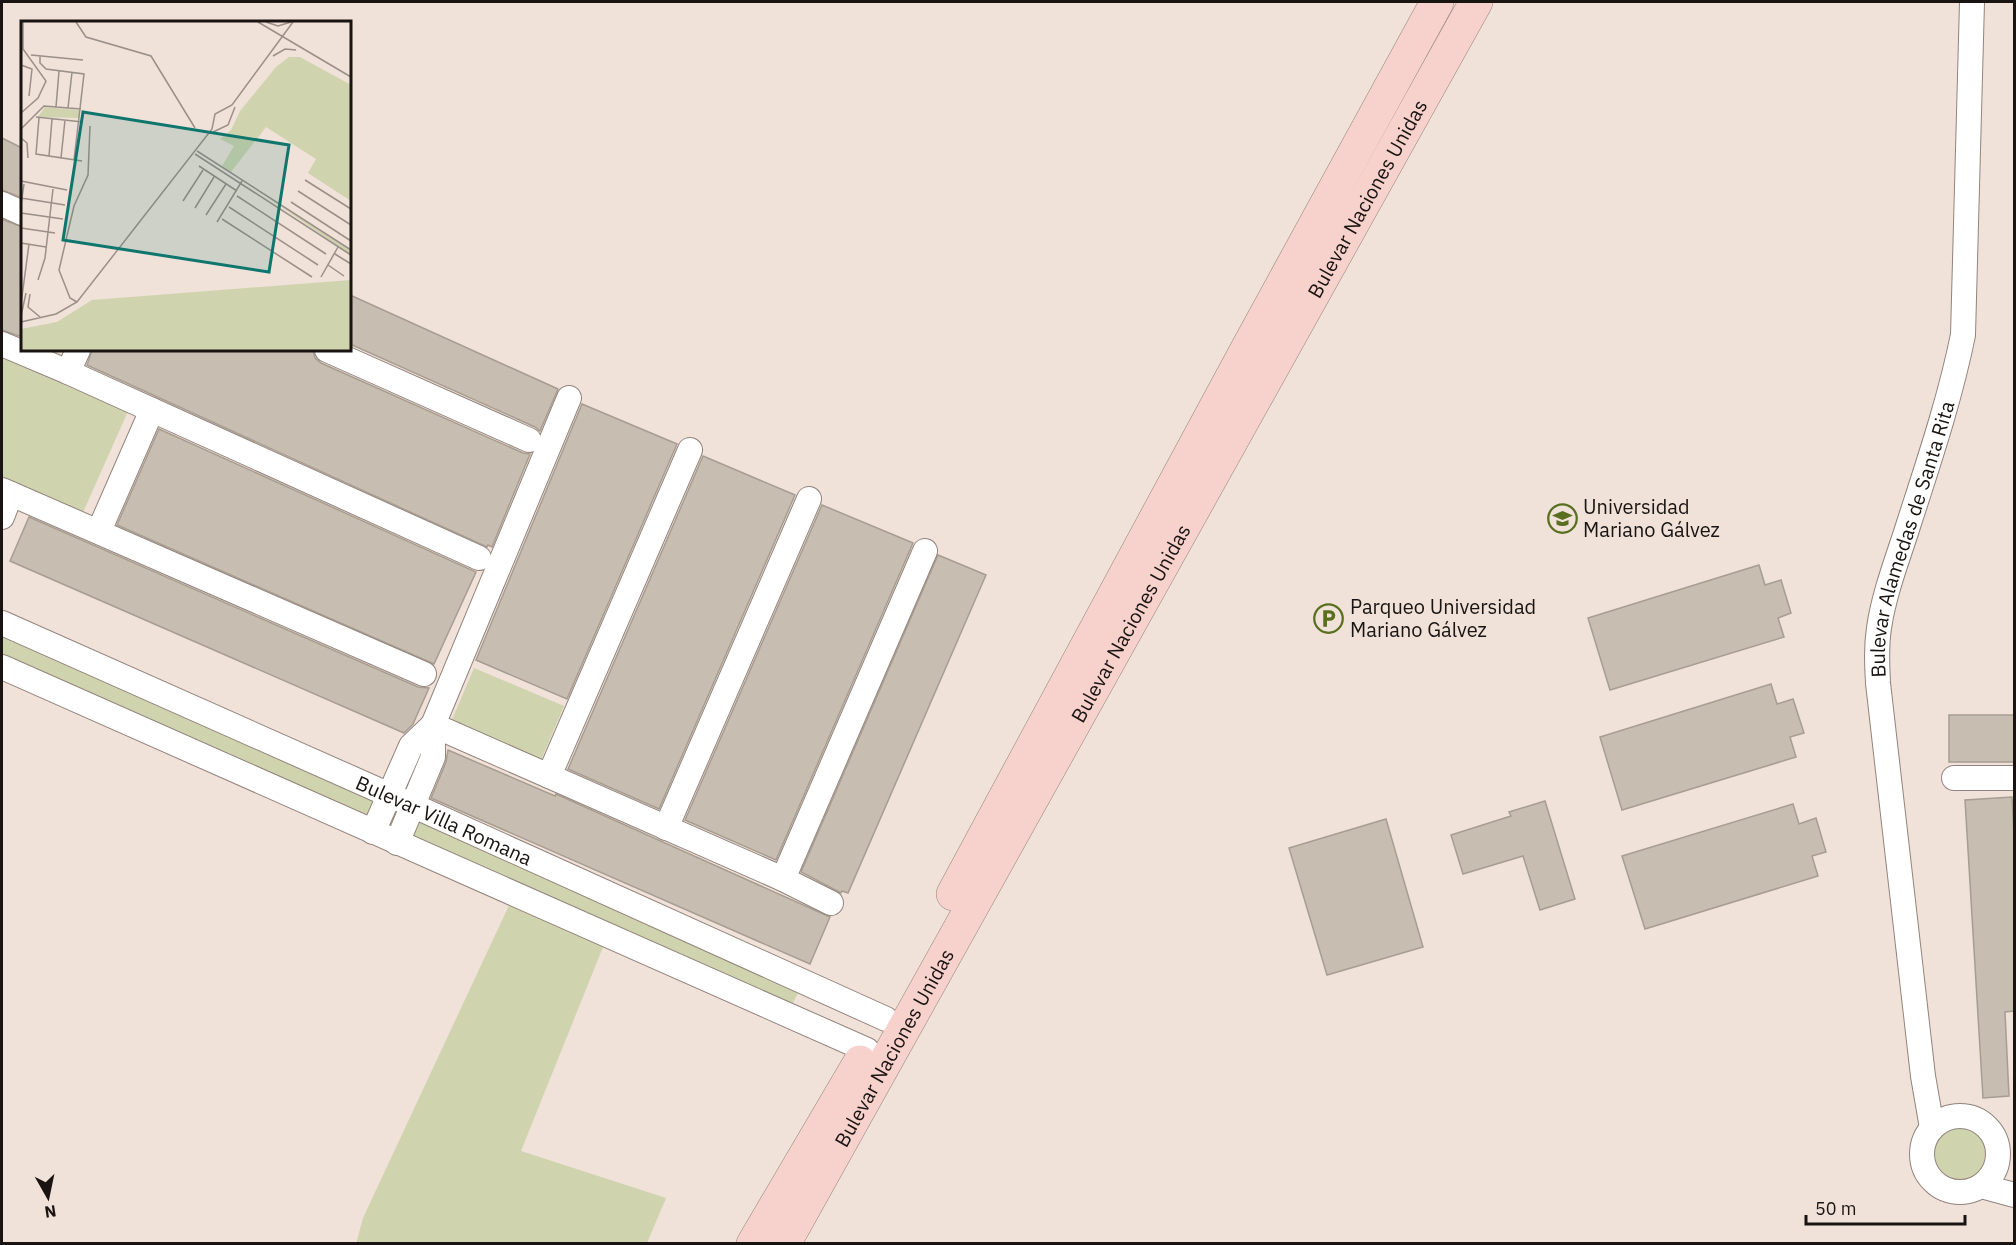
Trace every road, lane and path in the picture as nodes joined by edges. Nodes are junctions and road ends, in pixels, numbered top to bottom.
1 (1437, 2) edge
2 (1476, 2) edge
3 (1972, 2) edge
4 (2, 204) edge
5 (21, 213) edge
6 (2, 344) edge
7 (78, 351) edge
8 (329, 351) edge
9 (68, 372) junction
10 (569, 398) dead end
11 (152, 410) junction
12 (529, 440) dead end
13 (690, 450) dead end
14 (6, 492) edge
15 (809, 499) dead end
16 (2, 517) edge
17 (99, 531) junction
18 (925, 551) dead end
19 (479, 558) dead end
20 (2, 624) edge
21 (2, 668) edge
22 (424, 674) dead end
23 (433, 725) junction
24 (549, 777) junction
25 (1954, 778) dead end
26 (2014, 778) edge
27 (388, 795) junction
28 (412, 805) junction
29 (666, 828) junction
30 (373, 832) junction
31 (397, 843) junction
32 (783, 879) junction
33 (831, 903) dead end
34 (886, 1019) junction
35 (867, 1050) junction
36 (1923, 1076) junction
37 (1955, 1116) junction
38 (1932, 1128) junction
39 (2007, 1159) edge
40 (1981, 1186) junction
41 (2014, 1195) edge
42 (753, 1244) edge
43 (784, 1244) edge

1 - 34 main road, Bulevar Naciones Unidas
2 - 43 main road, Bulevar Naciones Unidas
3 - 36 street, Bulevar Alamedas de Santa Rita
4 - 5 street
6 - 9 street
7 - 9 street
8 - 12 street
9 - 11 street
10 - 23 street
11 - 17 street
11 - 19 street
13 - 24 street
14 - 16 street
14 - 17 street
15 - 29 street
17 - 22 street
18 - 32 street
20 - 27 street, Bulevar Villa Romana
21 - 30 street, Bulevar Villa Romana
23 - 24 street
23 - 27 street
23 - 28 street
24 - 29 street
25 - 26 street
27 - 28 street, Bulevar Villa Romana
27 - 30 street
28 - 31 street
28 - 34 street, Bulevar Villa Romana
29 - 32 street
30 - 31 street, Bulevar Villa Romana
31 - 35 street, Bulevar Villa Romana
32 - 33 street
34 - 35 main road, Bulevar Naciones Unidas
35 - 42 main road, Bulevar Naciones Unidas
36 - 37 street
36 - 38 street, Bulevar Alamedas de Santa Rita
37 - 38 street
37 - 39 street
38 - 40 street
39 - 40 street
40 - 41 street

